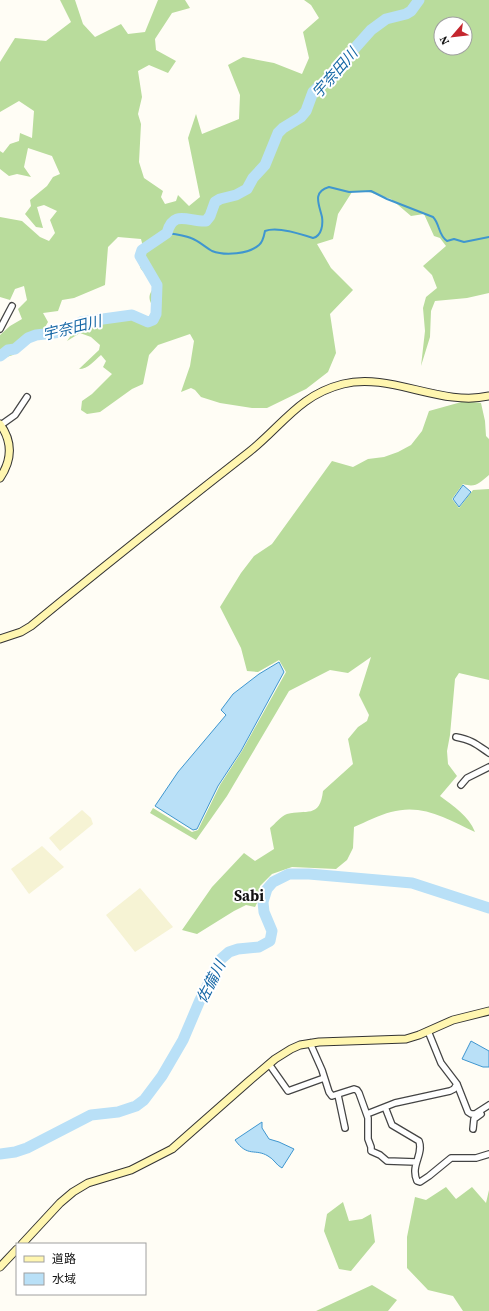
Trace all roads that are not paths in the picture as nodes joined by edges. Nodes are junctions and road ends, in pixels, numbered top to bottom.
1 (12, 306) dead end
2 (0, 329) edge
3 (489, 396) edge
4 (27, 397) dead end
5 (1, 425) edge
6 (0, 478) edge
7 (0, 639) edge
8 (456, 737) dead end
9 (489, 753) edge
10 (489, 767) edge
11 (461, 785) dead end
12 (489, 1011) edge
13 (428, 1031) junction
14 (310, 1043) junction
15 (269, 1064) junction
16 (324, 1078) junction
17 (457, 1084) junction
18 (338, 1095) junction
19 (489, 1105) edge
20 (385, 1108) junction
21 (482, 1110) junction
22 (367, 1114) junction
23 (346, 1128) dead end
24 (473, 1129) dead end
25 (489, 1154) edge
26 (416, 1162) junction
27 (23, 1243) edge
28 (16, 1250) edge
29 (0, 1267) edge

1 - 2 street
3 - 7 main road
4 - 5 street
5 - 6 main road
8 - 9 street
10 - 11 street
12 - 13 main road
13 - 14 main road
13 - 17 street
14 - 15 main road
14 - 16 street
15 - 16 street
15 - 27 main road
16 - 18 street
17 - 20 street
17 - 21 street
18 - 22 street
18 - 23 street
19 - 21 street
20 - 22 street
20 - 26 street
21 - 24 street
22 - 26 street
25 - 26 street
28 - 29 main road

